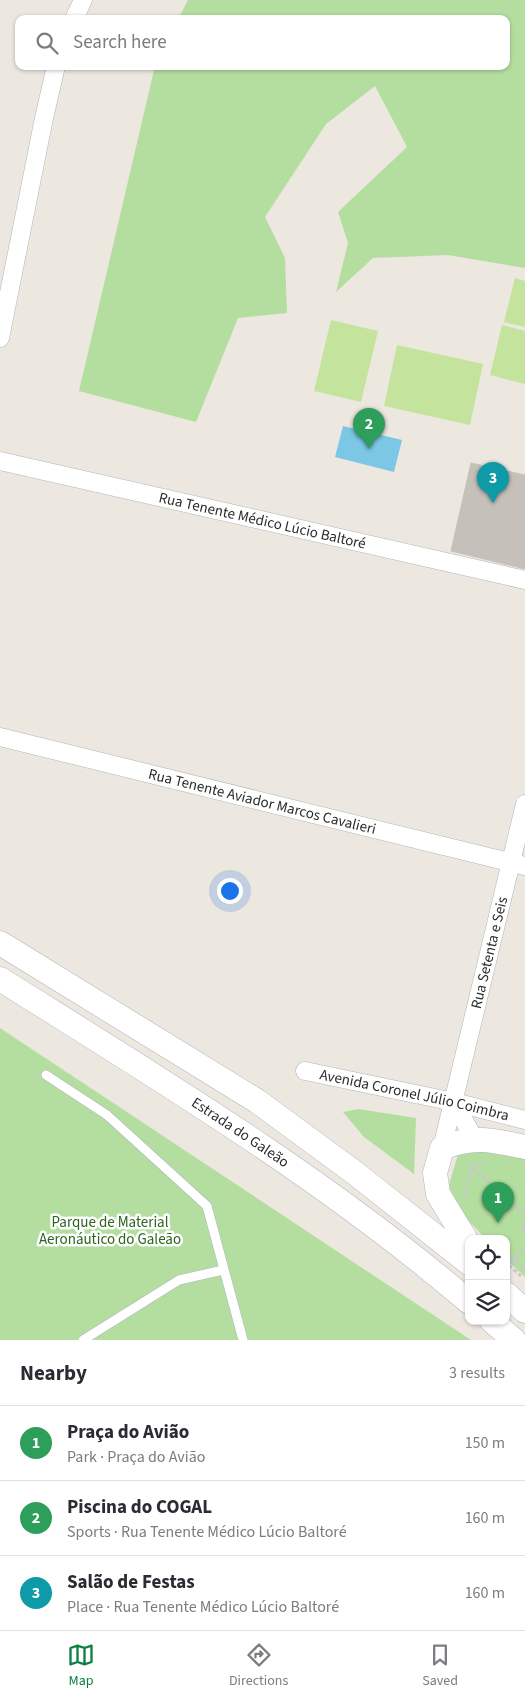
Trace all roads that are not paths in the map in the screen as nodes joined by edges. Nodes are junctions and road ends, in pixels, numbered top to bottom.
1 (83, 0) edge
2 (76, 15) edge
3 (55, 70) edge
4 (0, 338) edge
5 (0, 462) edge
6 (525, 580) edge
7 (0, 737) edge
8 (525, 804) edge
9 (518, 864) edge
10 (0, 943) edge
11 (0, 979) edge
12 (305, 1072) dead end
13 (46, 1075) dead end
14 (454, 1102) junction
15 (525, 1120) edge
16 (458, 1143) junction
17 (525, 1147) edge
18 (465, 1238) edge
19 (465, 1260) edge
20 (223, 1270) junction
21 (510, 1298) edge
22 (465, 1299) edge
23 (525, 1312) edge
24 (497, 1325) edge
25 (83, 1340) edge
26 (243, 1340) edge
27 (514, 1340) edge

1 - 2 street
3 - 4 street
5 - 6 street, Rua Tenente Médico Lúcio Baltoré
7 - 9 street, Rua Tenente Aviador Marcos Cavalieri
8 - 9 street, Rua Setenta e Seis
9 - 14 street, Rua Setenta e Seis
10 - 19 main road
11 - 22 main road, Estrada do Galeão
12 - 14 street, Avenida Coronel Júlio Coimbra
13 - 20 lane
14 - 15 street, Avenida Coronel Júlio Coimbra
14 - 16 street, Rua Setenta e Seis
14 - 16 street
16 - 17 main road
16 - 18 main road
20 - 25 lane
20 - 26 lane
21 - 23 main road
24 - 27 main road

